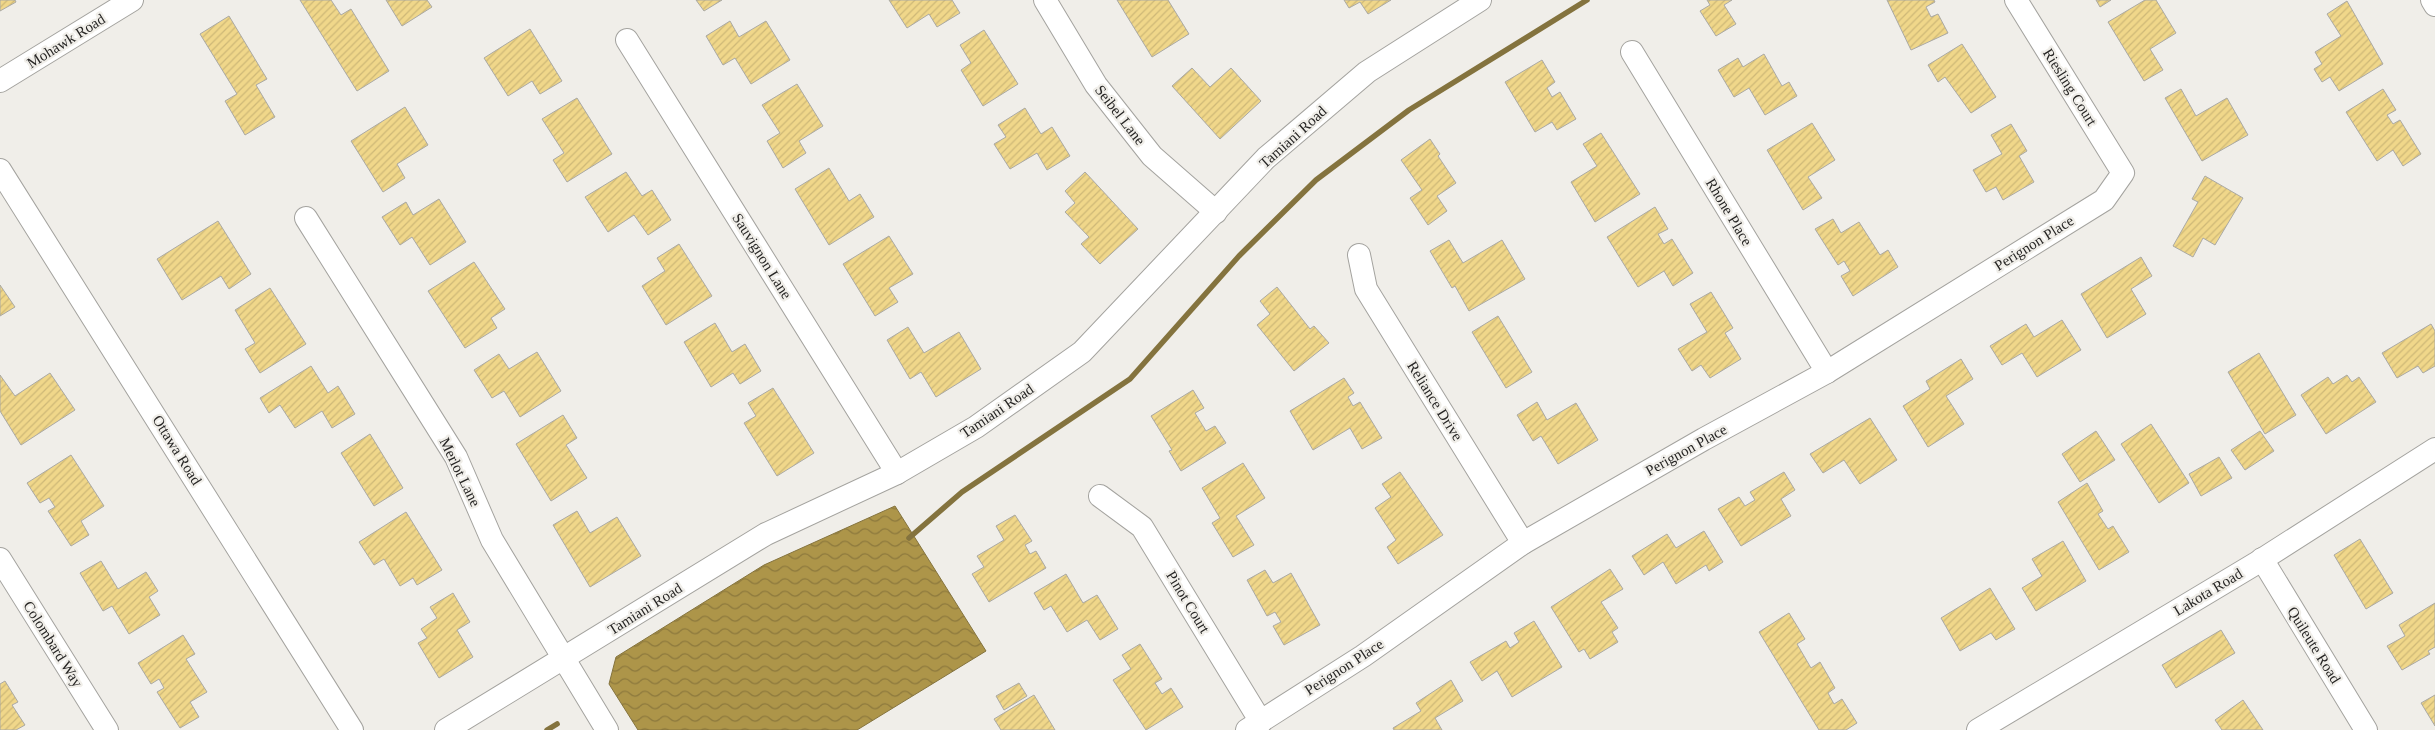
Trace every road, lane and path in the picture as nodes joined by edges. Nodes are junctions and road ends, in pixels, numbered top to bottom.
1 (132, 0) edge
2 (1045, 0) edge
3 (1480, 0) edge
4 (2016, 0) edge
5 (2432, 0) edge
6 (2435, 5) edge
7 (628, 40) dead end
8 (1632, 52) dead end
9 (0, 81) edge
10 (0, 170) edge
11 (2123, 173) joint
12 (1216, 212) junction
13 (306, 218) dead end
14 (1359, 255) dead end
15 (1826, 372) junction
16 (2435, 449) edge
17 (897, 473) junction
18 (1100, 496) dead end
19 (1523, 543) junction
20 (0, 558) edge
21 (2262, 560) junction
22 (563, 660) junction
23 (1254, 726) edge
24 (106, 730) edge
25 (352, 730) edge
26 (446, 730) edge
27 (607, 730) edge
28 (1978, 730) edge
29 (2366, 730) edge

1 - 9 street, Mohawk Road
2 - 12 street, Seibel Lane
3 - 12 street, Tamiani Road
4 - 11 street, Riesling Court
5 - 6 street
7 - 17 street, Sauvignon Lane
8 - 15 street, Rhone Place
10 - 25 street, Ottawa Road
11 - 15 street, Perignon Place
12 - 17 street, Tamiani Road
13 - 22 street, Merlot Lane
14 - 19 street, Reliance Drive
15 - 19 street, Perignon Place
16 - 21 street, Lakota Road
17 - 22 street, Tamiani Road
18 - 23 street, Pinot Court
19 - 23 street, Perignon Place
20 - 24 street, Colombard Way
21 - 28 street, Lakota Road
21 - 29 street, Quileute Road
22 - 26 street, Tamiani Road
22 - 27 street, Merlot Lane

